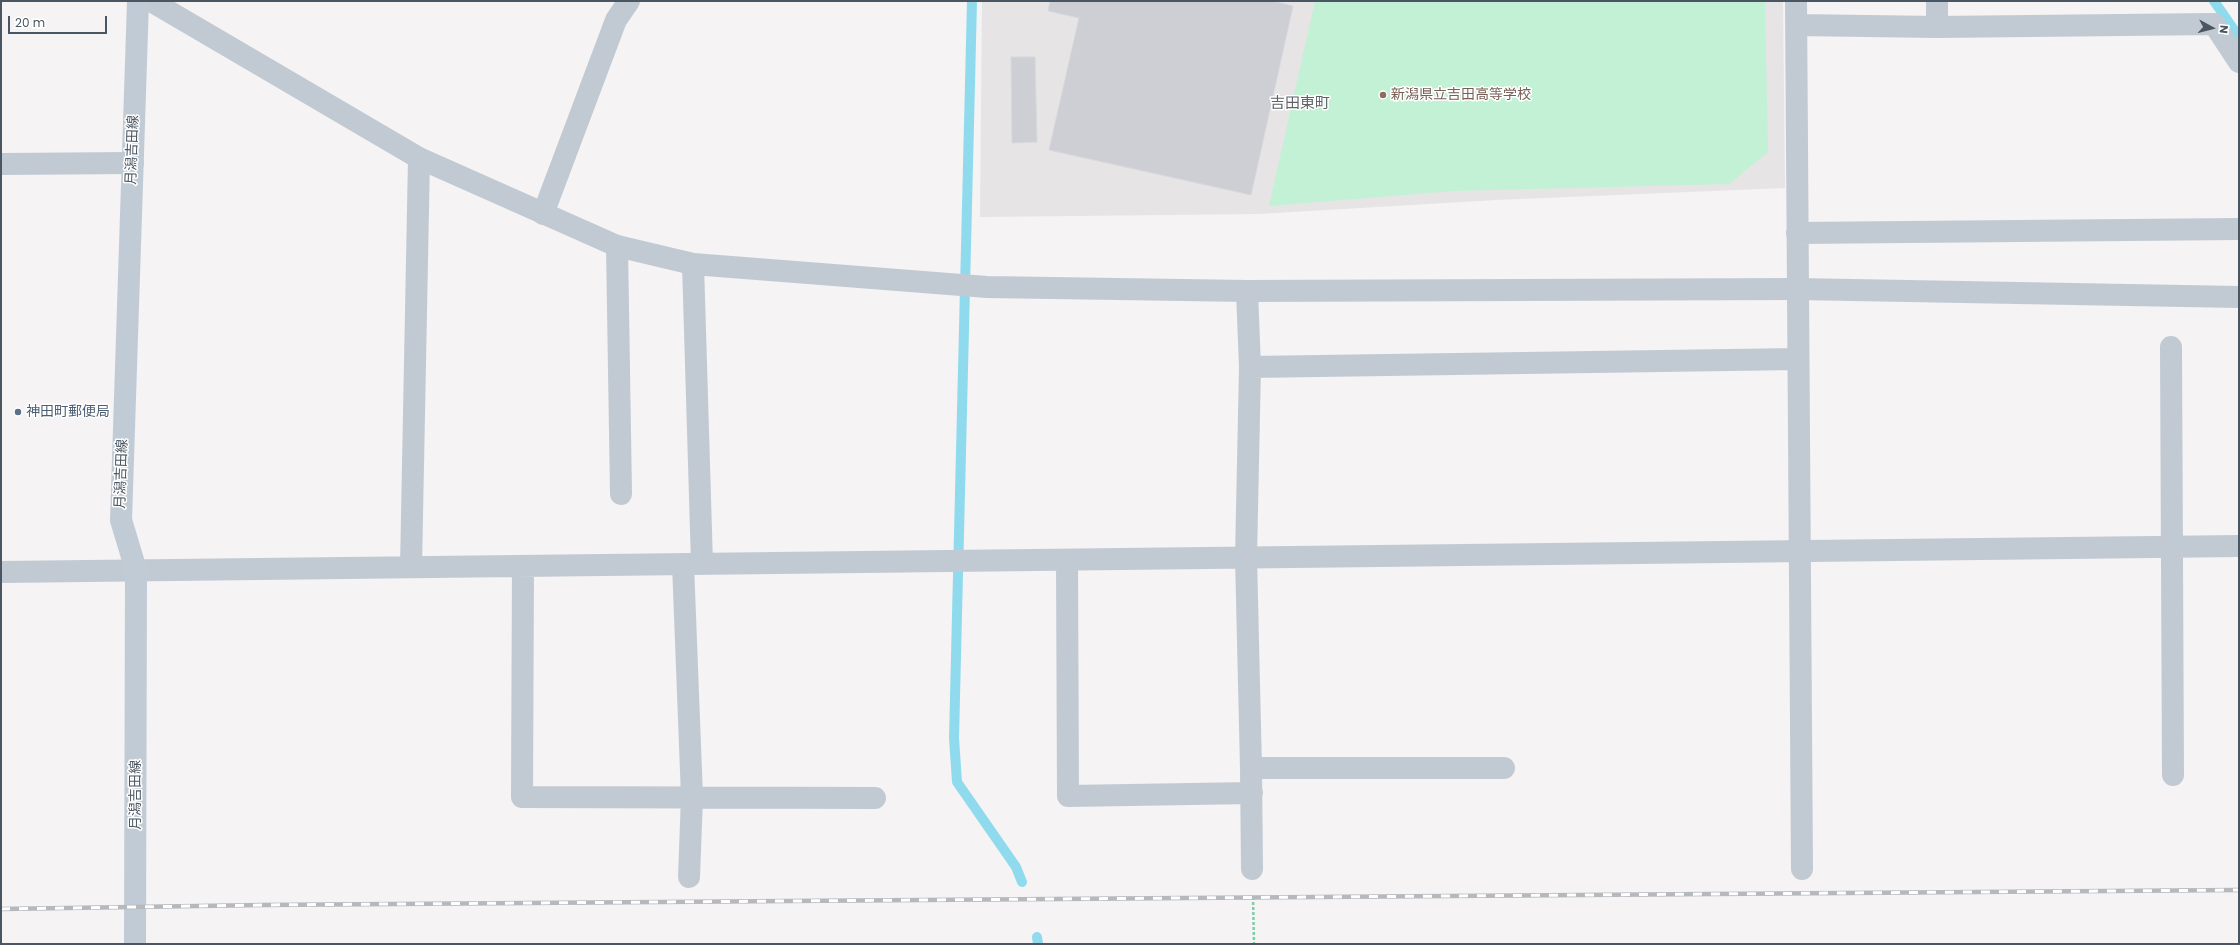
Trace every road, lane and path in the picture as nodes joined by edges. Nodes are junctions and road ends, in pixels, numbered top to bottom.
1 (138, 1) edge
2 (151, 1) edge
3 (629, 1) edge
4 (1796, 1) edge
5 (1937, 1) edge
6 (1797, 25) junction
7 (1937, 27) junction
8 (2239, 62) edge
9 (419, 158) junction
10 (133, 163) junction
11 (1, 164) edge
12 (543, 214) junction
13 (2239, 229) edge
14 (1797, 233) junction
15 (617, 246) junction
16 (693, 264) junction
17 (1797, 289) junction
18 (1247, 291) junction
19 (2239, 297) edge
20 (2171, 347) dead end
21 (1798, 359) junction
22 (1250, 367) junction
23 (621, 494) dead end
24 (2239, 546) edge
25 (2172, 547) junction
26 (1800, 551) junction
27 (1246, 557) junction
28 (1067, 561) junction
29 (693, 564) junction
30 (523, 566) junction
31 (411, 567) junction
32 (136, 570) junction
33 (1, 572) edge
34 (1252, 768) junction
35 (1504, 768) dead end
36 (2173, 775) dead end
37 (1252, 793) junction
38 (692, 797) junction
39 (875, 798) dead end
40 (1252, 869) joint
41 (1802, 869) dead end
42 (689, 877) dead end
43 (135, 944) edge
44 (1254, 944) edge

1 - 10 main road, 月潟吉田線
2 - 9 street
3 - 12 street
4 - 6 street
5 - 7 street
6 - 7 street
6 - 14 street
7 - 8 street
9 - 12 street
9 - 31 street
10 - 11 street
10 - 32 main road, 月潟吉田線
12 - 15 street
13 - 14 street
14 - 17 street
15 - 16 street
15 - 23 street
16 - 18 street
16 - 29 street
17 - 18 street
17 - 19 street
17 - 21 street
18 - 22 street
20 - 25 street
21 - 22 street
21 - 26 street
22 - 27 street
24 - 25 street
25 - 26 street
25 - 36 street
26 - 27 street
26 - 41 street
27 - 28 street
27 - 34 street
28 - 29 street
28 - 37 street
29 - 30 street
29 - 38 street
30 - 31 street
30 - 38 street
31 - 32 street
32 - 33 street
32 - 43 main road, 月潟吉田線
34 - 35 street
34 - 37 street
37 - 40 street
38 - 39 street
38 - 42 street
40 - 44 path

